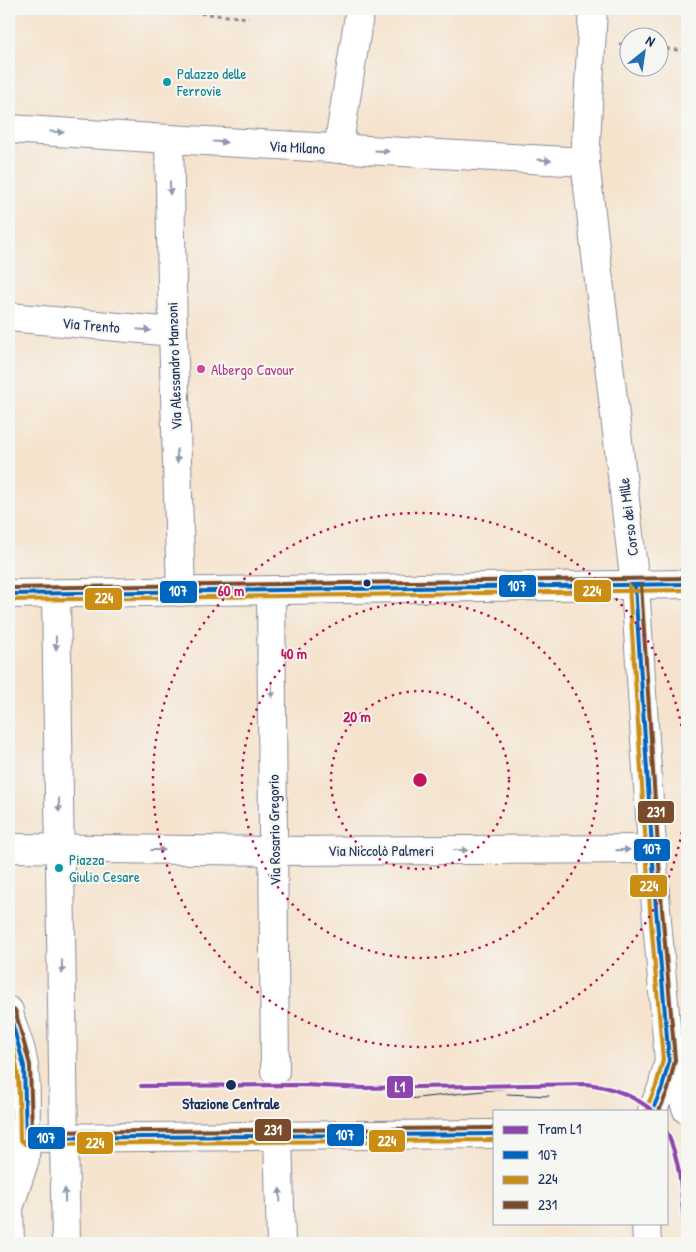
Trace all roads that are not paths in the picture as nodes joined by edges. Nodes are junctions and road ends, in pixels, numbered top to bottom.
1 (360, 9) edge
2 (593, 9) edge
3 (9, 129) edge
4 (169, 140) junction
5 (338, 149) junction
6 (585, 162) junction
7 (9, 317) edge
8 (173, 332) junction
9 (687, 584) edge
10 (635, 585) junction
11 (271, 590) junction
12 (181, 592) junction
13 (9, 594) edge
14 (56, 594) junction
15 (9, 848) edge
16 (60, 848) junction
17 (653, 849) junction
18 (274, 850) junction
19 (9, 1010) edge
20 (669, 1061) junction
21 (275, 1071) dead end
22 (652, 1110) edge
23 (687, 1110) edge
24 (493, 1134) edge
25 (278, 1136) junction
26 (26, 1138) junction
27 (64, 1138) junction
28 (646, 1224) edge
29 (10, 1243) edge
30 (66, 1243) edge
31 (281, 1243) edge
32 (647, 1243) edge

1 - 5 street
2 - 6 street, Corso dei Mille
3 -> 4 street, Via Milano
4 -> 5 street, Via Milano
4 -> 8 street, Via Alessandro Manzoni
5 -> 6 street, Via Milano
6 - 10 street, Corso dei Mille
7 -> 8 street, Via Trento
8 -> 12 street, Via Alessandro Manzoni
9 - 10 street
10 - 11 street
10 - 17 street, Corso dei Mille
11 - 12 street
11 -> 18 street, Via Rosario Gregorio
12 - 14 street
13 - 14 street
14 -> 16 street
15 - 16 street, Via Niccolò Palmeri
16 -> 18 street, Via Niccolò Palmeri
16 -> 27 street
18 -> 17 street, Via Niccolò Palmeri
17 - 20 street, Corso dei Mille
18 - 21 street, Via Rosario Gregorio
19 - 26 street
20 - 22 street
20 - 23 street, Corso dei Mille
24 - 25 street
25 - 27 street
31 -> 25 street
26 - 27 street
26 - 29 street
30 -> 27 street
28 - 32 street

